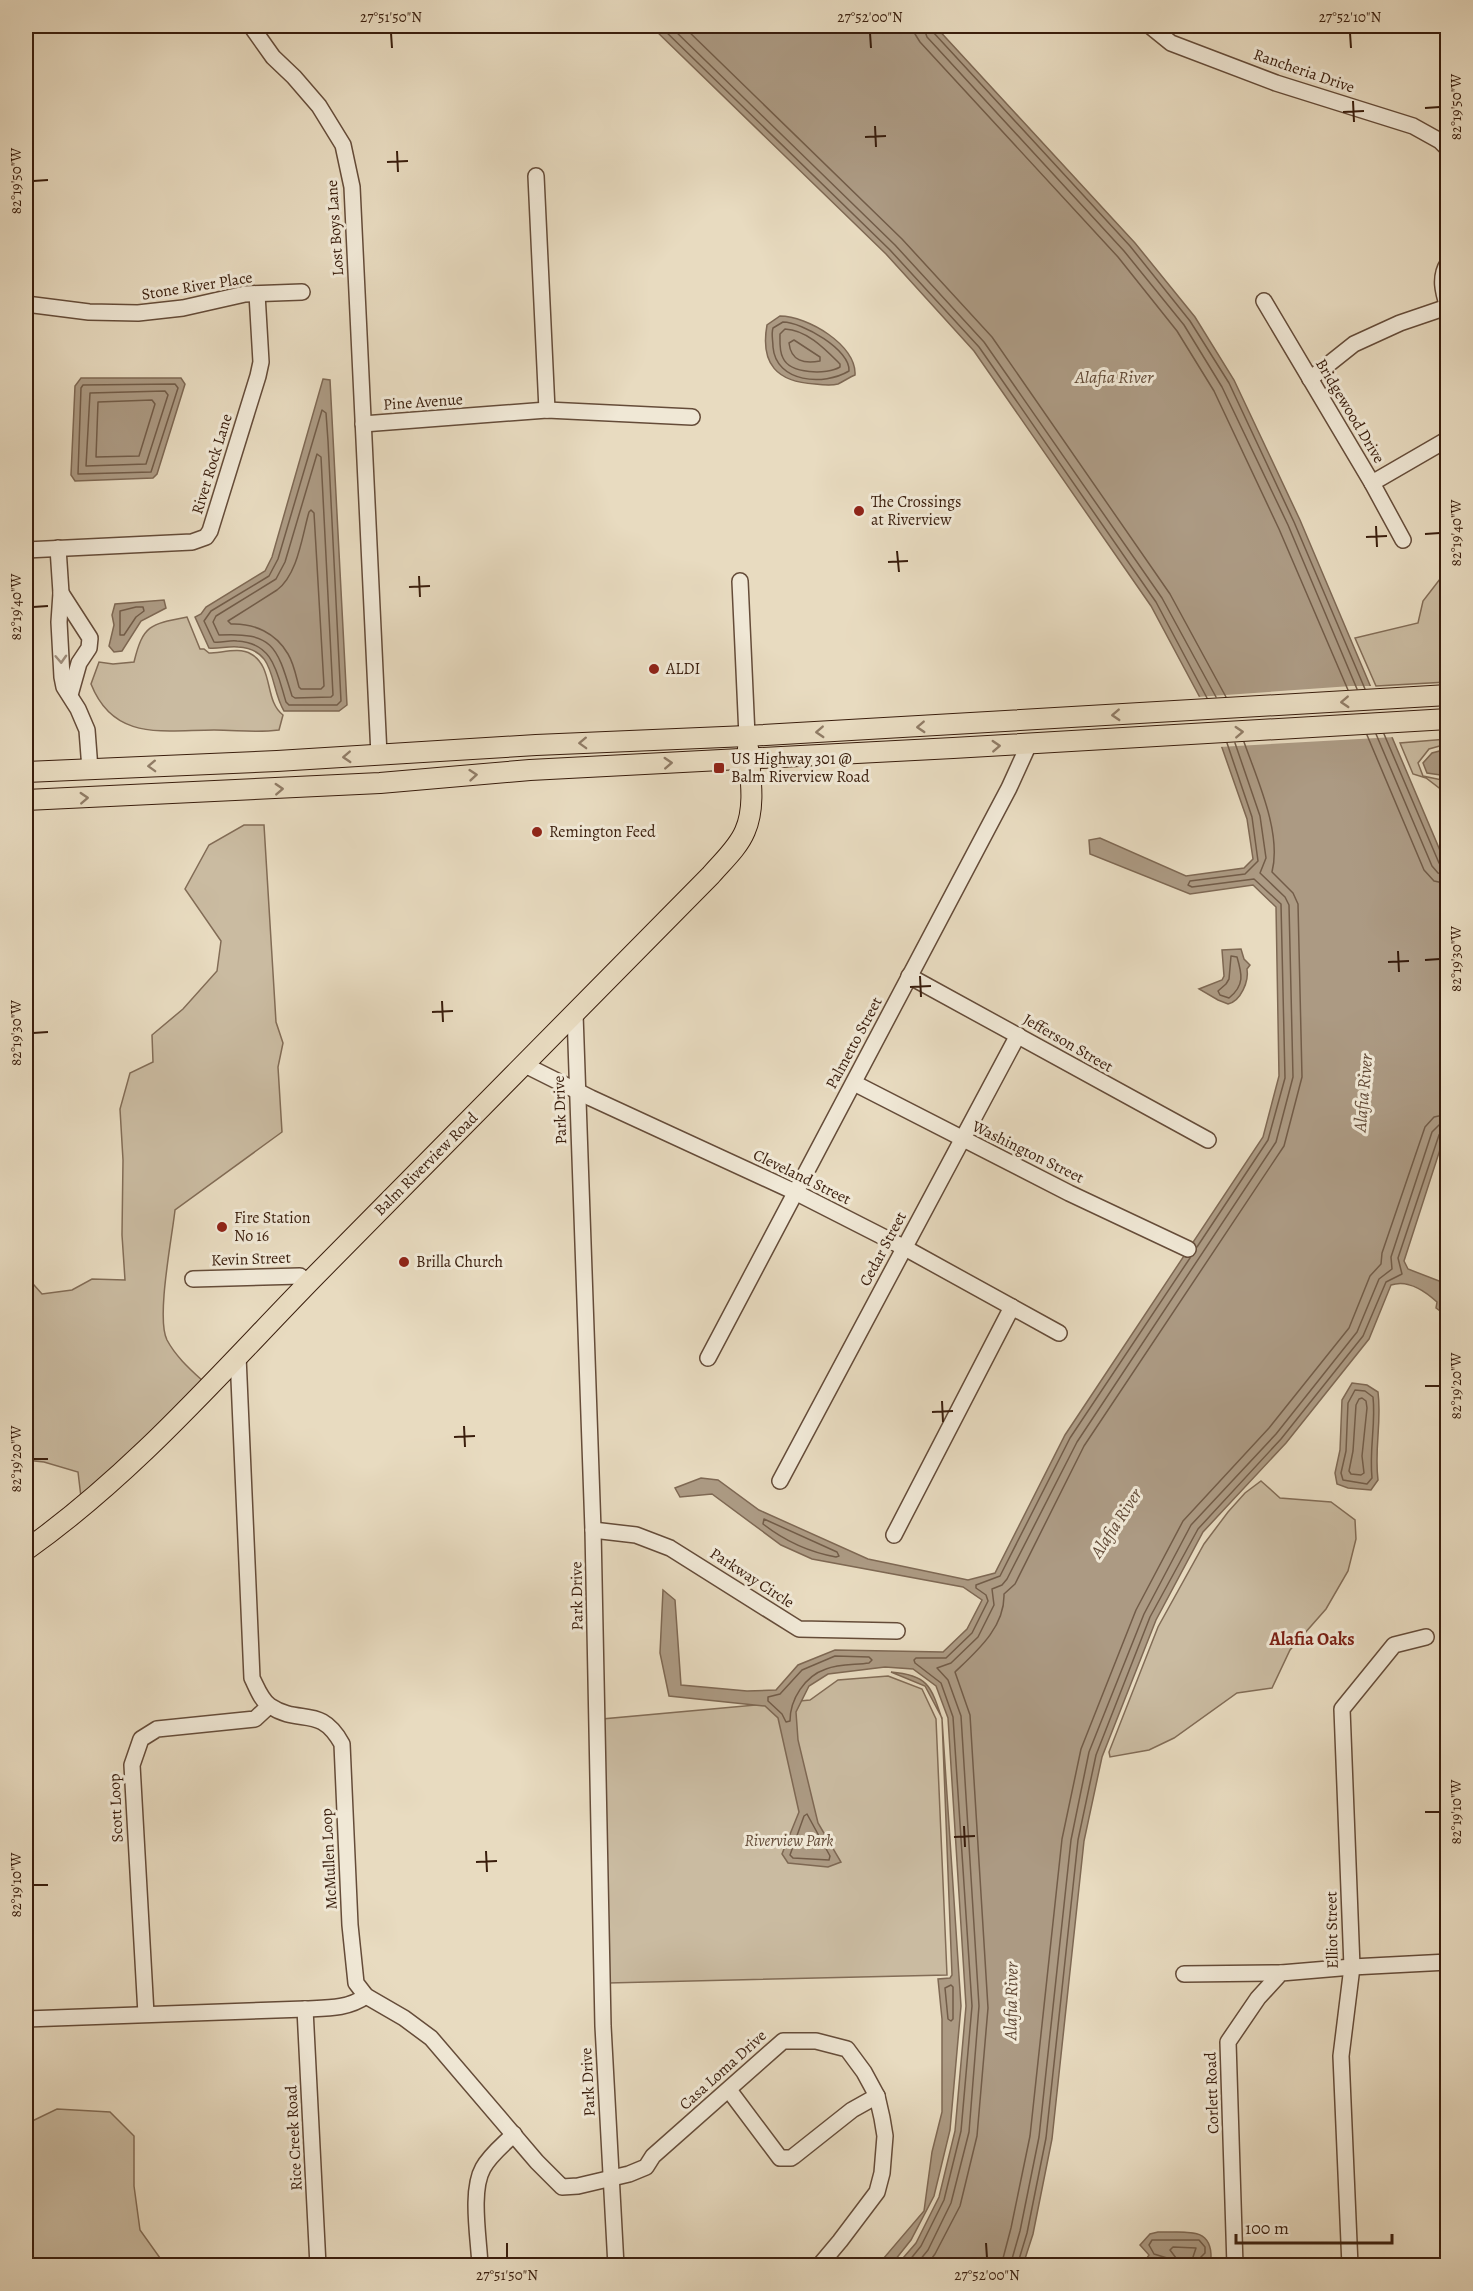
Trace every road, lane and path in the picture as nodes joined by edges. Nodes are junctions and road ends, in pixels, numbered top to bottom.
1 (251, 26) edge
2 (1150, 26) edge
3 (1448, 148) edge
4 (536, 176) dead end
5 (1448, 263) edge
6 (302, 292) dead end
7 (257, 294) junction
8 (1264, 301) dead end
9 (26, 304) edge
10 (1447, 307) edge
11 (1310, 379) junction
12 (547, 410) junction
13 (692, 417) dead end
14 (363, 424) junction
15 (1448, 439) edge
16 (1372, 483) junction
17 (1403, 540) dead end
18 (58, 548) junction
19 (26, 550) edge
20 (740, 581) dead end
21 (61, 593) junction
22 (79, 625) junction
23 (60, 634) junction
24 (70, 695) junction
25 (1448, 695) edge
26 (1448, 719) edge
27 (747, 736) junction
28 (1029, 744) junction
29 (379, 755) junction
30 (748, 759) junction
31 (90, 769) junction
32 (26, 772) edge
33 (310, 787) junction
34 (26, 800) edge
35 (909, 976) junction
36 (575, 1014) junction
37 (1018, 1035) junction
38 (525, 1065) junction
39 (854, 1083) junction
40 (577, 1091) junction
41 (961, 1139) junction
42 (1208, 1140) dead end
43 (795, 1192) junction
44 (905, 1248) junction
45 (1188, 1249) dead end
46 (193, 1279) dead end
47 (308, 1283) junction
48 (1012, 1307) junction
49 (1059, 1333) dead end
50 (238, 1356) junction
51 (708, 1358) dead end
52 (780, 1481) dead end
53 (593, 1530) junction
54 (894, 1535) dead end
55 (26, 1550) edge
56 (897, 1631) dead end
57 (1426, 1637) dead end
58 (269, 1706) junction
59 (1448, 1962) edge
60 (1352, 1966) junction
61 (1281, 1973) junction
62 (1184, 1974) dead end
63 (366, 1996) junction
64 (305, 2009) junction
65 (146, 2014) junction
66 (26, 2019) edge
67 (729, 2090) junction
68 (877, 2096) junction
69 (514, 2134) junction
70 (610, 2177) junction
71 (318, 2265) edge
72 (480, 2265) edge
73 (616, 2265) edge
74 (819, 2265) edge
75 (1235, 2265) edge
76 (1350, 2265) edge

1 - 14 street, Lost Boys Lane
2 - 3 street, Rancheria Drive
4 - 12 street
5 - 10 street
6 - 7 street, Stone River Place
7 - 9 street, Stone River Place
7 - 18 street, River Rock Lane
8 - 11 street, Bridgewood Drive
10 - 11 street
11 - 16 street, Bridgewood Drive
12 - 13 street, Pine Avenue
12 - 14 street, Pine Avenue
14 - 29 street, Pine Avenue
15 - 16 street
16 - 17 street, Bridgewood Drive
18 - 19 street, River Rock Lane
18 - 21 street
20 - 27 street
21 - 22 street
21 - 23 street
22 - 23 street
22 - 24 street
23 -> 24 street
24 - 31 street
25 -> 27 main road
28 -> 26 main road
27 -> 29 main road
27 - 30 main road, Balm Riverview Road
30 -> 28 main road
28 - 35 street, Palmetto Street
29 -> 31 main road
29 - 33 main road
33 -> 30 main road
30 - 36 main road, Balm Riverview Road
31 - 32 main road
34 -> 33 main road
35 - 37 street, Jefferson Street
35 - 39 street, Palmetto Street
36 - 38 main road, Balm Riverview Road
36 - 40 street, Park Drive
37 - 41 street, Cedar Street
37 - 42 street, Jefferson Street
38 - 40 street, Cleveland Street
38 - 47 main road, Balm Riverview Road
39 - 41 street, Washington Street
39 - 43 street, Palmetto Street
40 - 43 street, Cleveland Street
40 - 53 street, Park Drive
41 - 44 street, Cedar Street
41 - 45 street, Washington Street
43 - 44 street, Cleveland Street
43 - 51 street, Palmetto Street
44 - 48 street, Cleveland Street
44 - 52 street, Cedar Street
46 - 47 street, Kevin Street
47 - 50 main road, Balm Riverview Road
48 - 49 street, Cleveland Street
48 - 54 street
50 - 55 main road, Balm Riverview Road
50 - 58 street
53 - 56 street, Parkway Circle
53 - 70 street, Park Drive
57 - 60 street, Elliot Street
58 - 63 street, McMullen Loop
58 - 65 street, Scott Loop
59 - 60 street
60 - 61 street
60 - 76 street, Elliot Street
61 - 62 street
61 - 75 street, Corlett Road
63 - 64 street
63 - 69 street
64 - 65 street
64 - 71 street, Rice Creek Road
65 - 66 street
67 - 68 street, Casa Loma Drive
67 - 68 street
67 - 70 street, Casa Loma Drive
68 - 74 street, Casa Loma Drive
69 - 70 street
69 - 72 street
70 - 73 street

